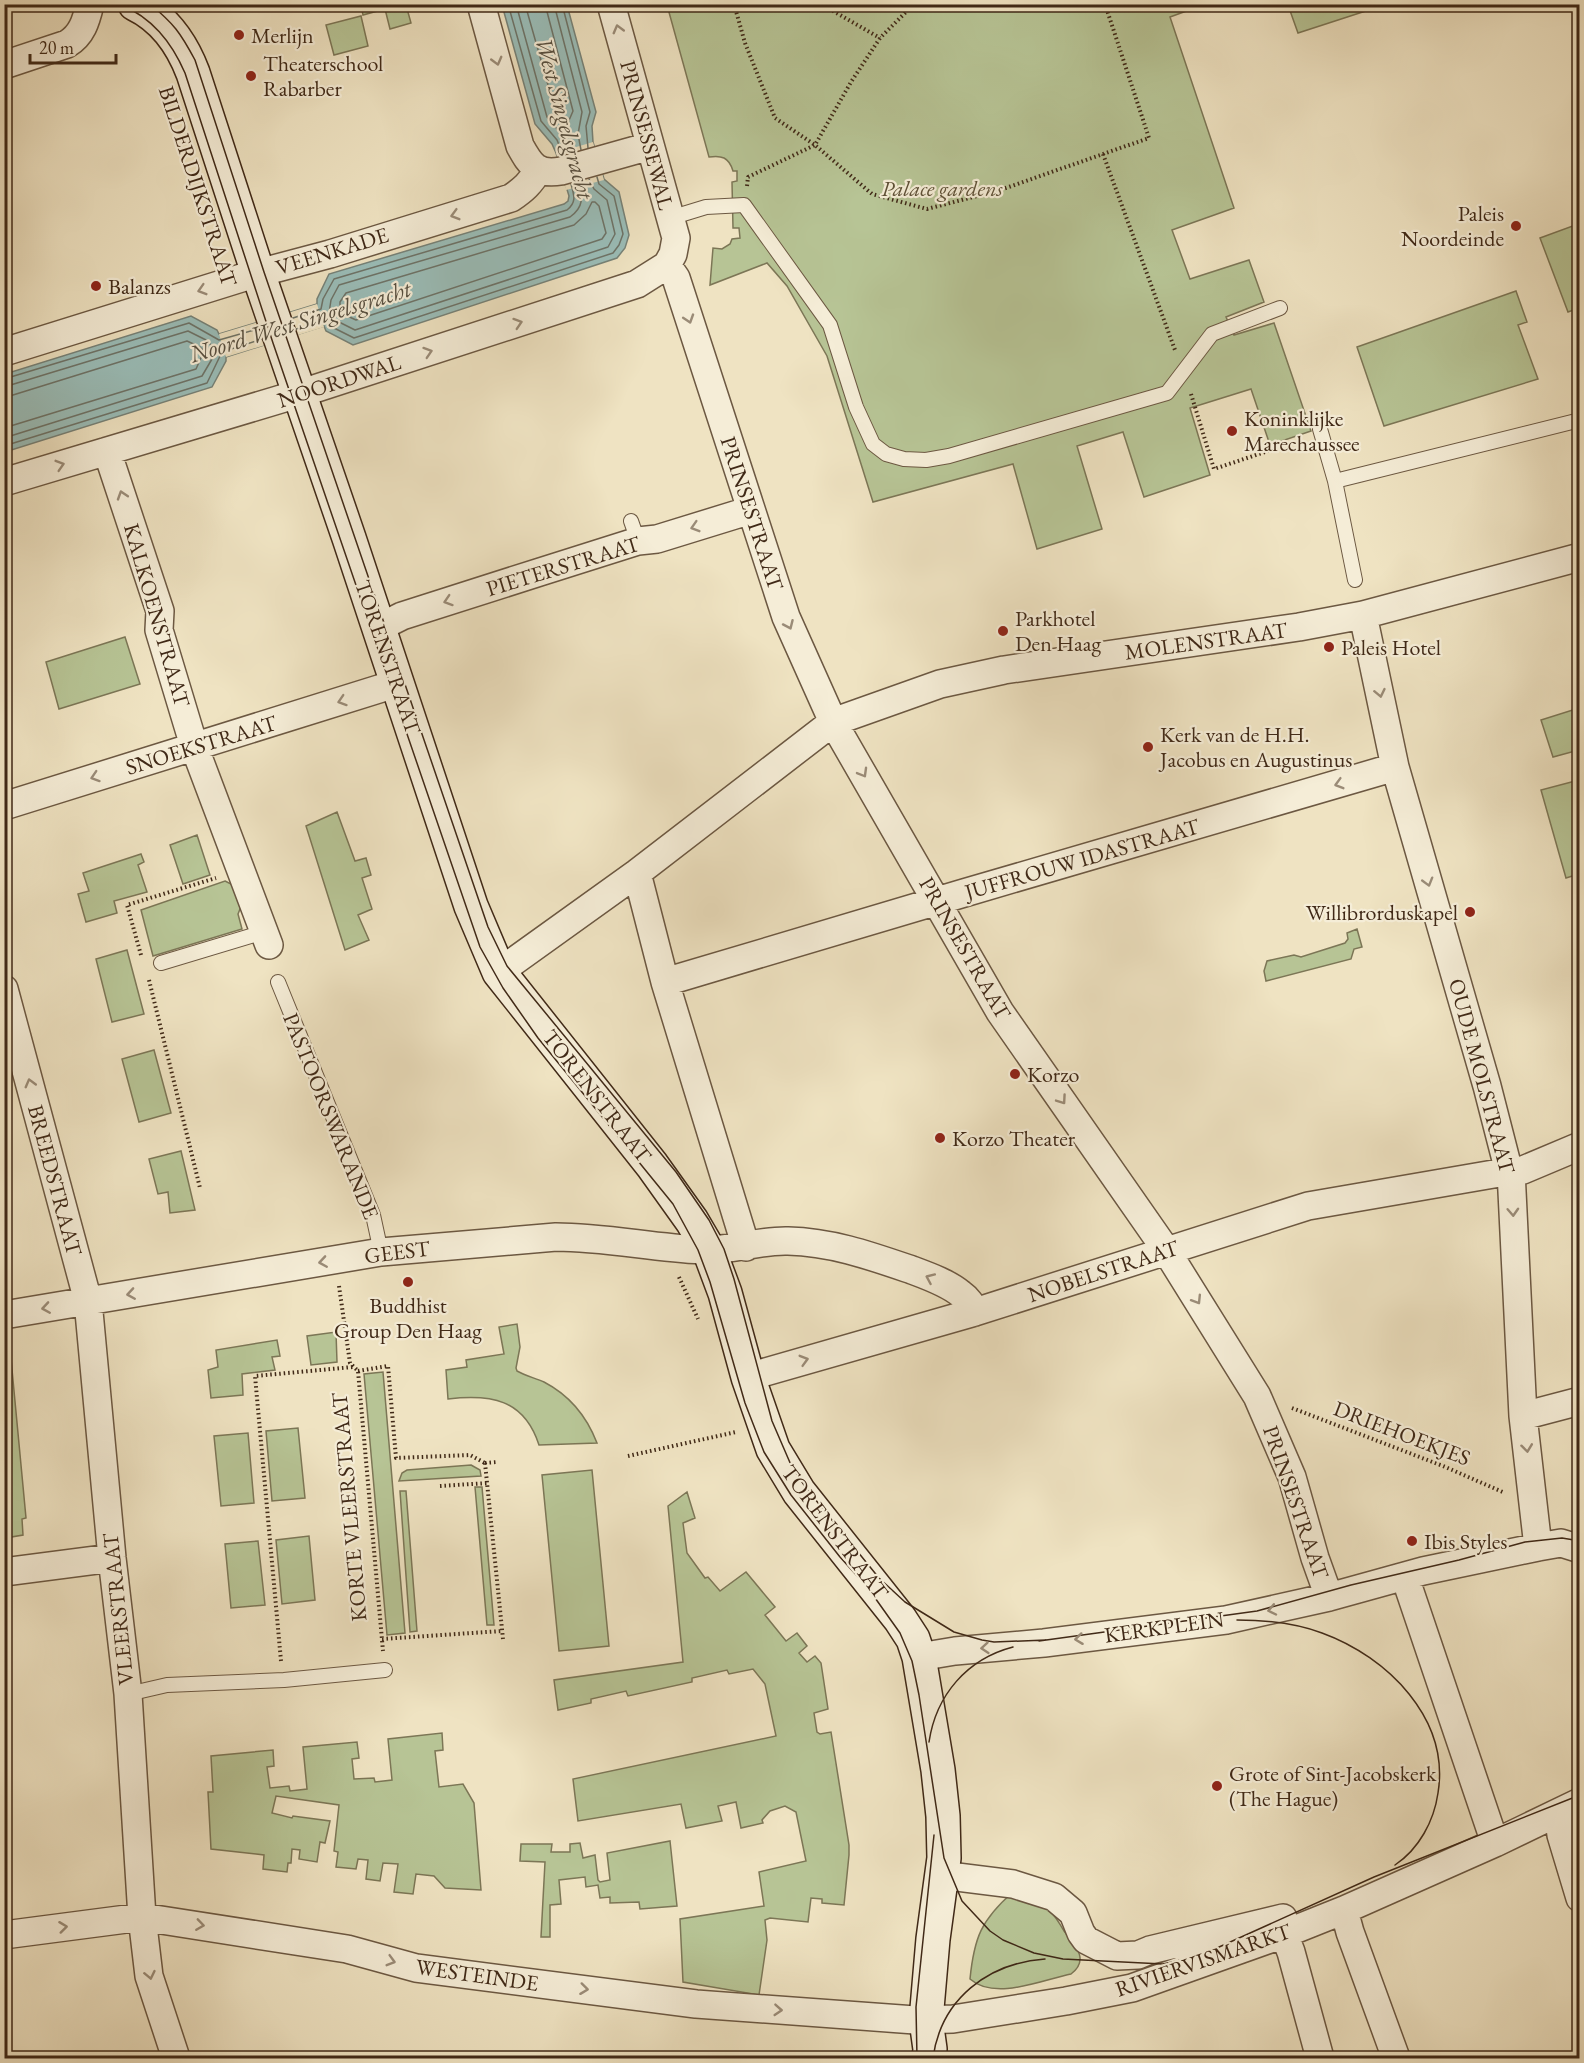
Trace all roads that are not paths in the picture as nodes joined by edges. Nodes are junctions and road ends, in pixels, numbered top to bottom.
1 (90, 4) edge
2 (135, 4) edge
3 (481, 4) edge
4 (611, 4) edge
5 (4, 65) edge
6 (650, 146) junction
7 (549, 170) junction
8 (670, 218) junction
9 (667, 265) junction
10 (268, 270) junction
11 (1280, 308) dead end
12 (277, 329) joint
13 (4, 352) edge
14 (299, 394) junction
15 (1580, 420) edge
16 (1321, 431) road end
17 (107, 451) junction
18 (1335, 481) junction
19 (4, 482) edge
20 (751, 510) junction
21 (1580, 557) edge
22 (1355, 580) dead end
23 (1361, 608) junction
24 (390, 622) junction
25 (398, 683) junction
26 (833, 722) junction
27 (194, 746) junction
28 (1395, 767) junction
29 (4, 806) edge
30 (641, 870) junction
31 (937, 901) junction
32 (266, 938) joint
33 (161, 963) dead end
34 (499, 972) junction
35 (278, 982) dead end
36 (665, 982) junction
37 (4, 988) edge
38 (1580, 1146) edge
39 (1511, 1171) junction
40 (755, 1245) junction
41 (709, 1250) junction
42 (1166, 1250) junction
43 (381, 1252) junction
44 (88, 1301) junction
45 (975, 1312) junction
46 (4, 1315) edge
47 (748, 1377) junction
48 (1580, 1401) edge
49 (1523, 1416) junction
50 (1538, 1547) junction
51 (1580, 1549) edge
52 (112, 1558) junction
53 (4, 1572) edge
54 (1405, 1577) junction
55 (1329, 1597) junction
56 (919, 1657) junction
57 (385, 1670) road end
58 (128, 1694) junction
59 (1569, 1807) edge
60 (1495, 1843) junction
61 (941, 1875) junction
62 (1580, 1898) edge
63 (1344, 1910) junction
64 (142, 1917) junction
65 (1284, 1934) junction
66 (4, 1935) edge
67 (940, 2020) junction
68 (176, 2058) edge
69 (920, 2058) edge
70 (929, 2058) edge
71 (1320, 2058) edge
72 (1396, 2058) edge

1 - 5 street
2 - 10 street, BILDERDIJKSTRAAT
3 -> 7 street
6 -> 4 street, PRINSESSEWAL
6 - 7 street
6 - 8 street, PRINSESSEWAL
7 -> 10 street, VEENKADE
8 - 9 street, PRINSESSEWAL
8 - 11 lane
14 -> 9 street, NOORDWAL
9 -> 20 street, PRINSESTRAAT
10 - 12 street, BILDERDIJKSTRAAT
10 -> 13 street, VEENKADE
12 - 14 street, TORENSTRAAT
14 - 17 street, NOORDWAL
14 - 24 street, TORENSTRAAT
15 - 18 lane
16 - 18 lane
19 -> 17 street, NOORDWAL
27 -> 17 street, KALKOENSTRAAT
18 - 22 lane
20 -> 24 street, PIETERSTRAAT
20 -> 26 street, PRINSESTRAAT
21 - 23 street, MOLENSTRAAT
23 - 26 street, MOLENSTRAAT
23 -> 28 street, OUDE MOLSTRAAT
24 - 25 street, TORENSTRAAT
25 -> 27 street, SNOEKSTRAAT
25 - 34 street, TORENSTRAAT
26 - 30 street, MOLENSTRAAT
26 -> 31 street, PRINSESTRAAT
27 -> 29 street, SNOEKSTRAAT
27 - 32 street
28 -> 31 street, JUFFROUW IDASTRAAT
28 -> 39 street, OUDE MOLSTRAAT
30 - 34 street
30 - 36 street
31 - 36 street, JUFFROUW IDASTRAAT
31 -> 42 street, PRINSESTRAAT
32 - 33 lane
34 - 41 street, TORENSTRAAT
35 - 43 lane, PASTOORSWARANDE
36 - 40 street
44 -> 37 street, BREEDSTRAAT
38 - 39 street, NOBELSTRAAT
39 - 42 street, NOBELSTRAAT
39 -> 49 street, OUDE MOLSTRAAT
40 - 41 street
45 -> 40 street
41 - 43 street, GEEST
41 - 47 street, TORENSTRAAT
42 - 45 street, NOBELSTRAAT
42 -> 55 street, PRINSESTRAAT
43 -> 44 street, GEEST
44 -> 46 street, GEEST
44 - 52 street, VLEERSTRAAT
47 -> 45 street, NOBELSTRAAT
47 - 56 street, TORENSTRAAT
48 - 49 street
49 -> 50 street, OUDE MOLSTRAAT
50 - 51 street, KERKPLEIN
50 - 54 street, KERKPLEIN
52 - 53 street
52 - 58 street, VLEERSTRAAT
54 - 55 street, KERKPLEIN
54 - 60 street
55 -> 56 street, KERKPLEIN
56 - 61 street, TORENSTRAAT
57 - 58 lane
58 - 64 street, VLEERSTRAAT
59 - 60 street
59 - 62 street
60 - 63 street
61 - 63 street
61 - 67 street, TORENSTRAAT
63 - 65 street, RIVIERVISMARKT
63 - 72 street
66 -> 64 street, WESTEINDE
64 -> 67 street, WESTEINDE
64 -> 68 street, VLEERSTRAAT
65 - 67 street, RIVIERVISMARKT
65 - 71 street
67 - 69 street
67 - 70 street

